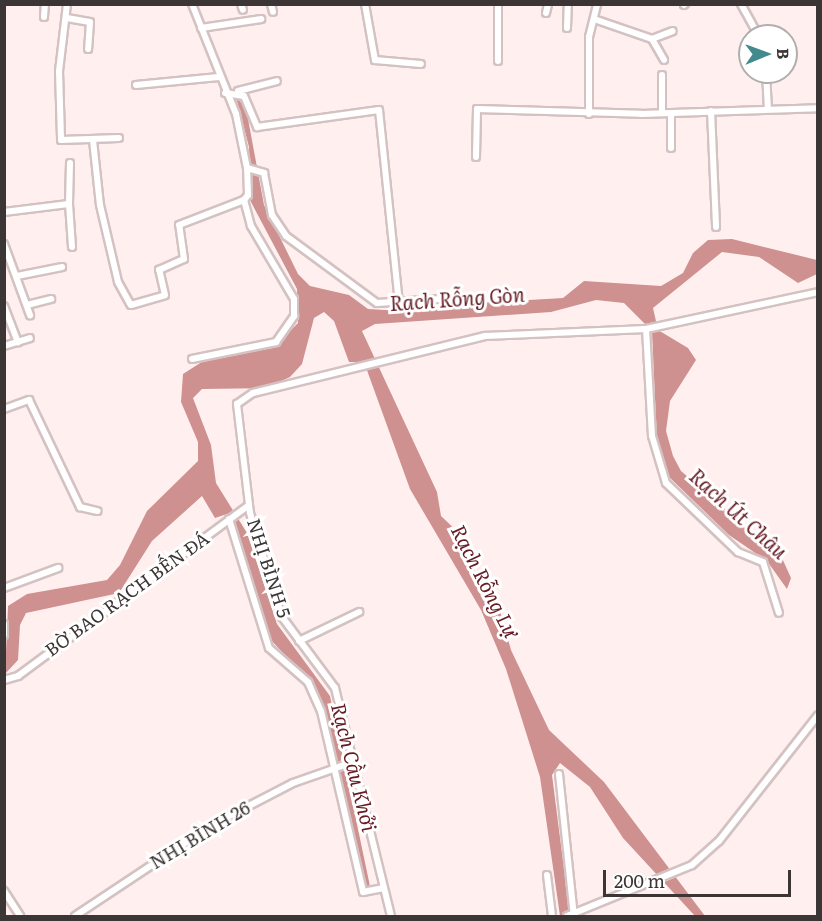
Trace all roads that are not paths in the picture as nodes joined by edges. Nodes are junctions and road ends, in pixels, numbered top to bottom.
1 (45, 4) edge
2 (67, 4) edge
3 (192, 4) edge
4 (365, 4) edge
5 (498, 4) edge
6 (548, 4) edge
7 (568, 4) edge
8 (597, 4) edge
9 (741, 4) edge
10 (546, 13) dead end
11 (44, 18) dead end
12 (67, 18) junction
13 (261, 18) dead end
14 (594, 19) junction
15 (752, 24) edge
16 (201, 28) junction
17 (567, 28) dead end
18 (673, 31) dead end
19 (652, 39) junction
20 (88, 49) dead end
21 (664, 60) dead end
22 (498, 61) dead end
23 (422, 64) dead end
24 (662, 75) dead end
25 (219, 77) junction
26 (277, 81) dead end
27 (767, 84) edge
28 (136, 85) dead end
29 (238, 91) junction
30 (225, 93) junction
31 (818, 108) edge
32 (768, 109) junction
33 (711, 111) junction
34 (662, 113) junction
35 (671, 113) junction
36 (588, 114) junction
37 (119, 138) dead end
38 (93, 140) junction
39 (671, 148) dead end
40 (476, 157) dead end
41 (70, 163) dead end
42 (249, 169) junction
43 (244, 200) junction
44 (69, 204) junction
45 (4, 212) edge
46 (716, 227) dead end
47 (4, 244) edge
48 (72, 247) dead end
49 (62, 267) dead end
50 (17, 276) junction
51 (818, 292) edge
52 (51, 299) dead end
53 (441, 299) dead end
54 (27, 305) junction
55 (399, 305) junction
56 (4, 306) edge
57 (30, 315) dead end
58 (648, 329) junction
59 (30, 339) dead end
60 (18, 342) junction
61 (4, 346) edge
62 (192, 358) dead end
63 (4, 408) edge
64 (248, 506) junction
65 (98, 512) dead end
66 (230, 518) junction
67 (58, 568) dead end
68 (4, 588) edge
69 (359, 612) dead end
70 (779, 613) dead end
71 (4, 624) edge
72 (4, 635) edge
73 (299, 641) junction
74 (4, 680) edge
75 (818, 715) edge
76 (351, 763) junction
77 (335, 768) junction
78 (559, 774) dead end
79 (547, 875) dead end
80 (384, 888) junction
81 (4, 891) edge
82 (20, 916) edge
83 (75, 916) edge
84 (391, 916) edge
85 (552, 916) edge
86 (571, 916) edge

1 - 11 street
2 - 12 street
3 - 16 street
4 - 23 street
5 - 22 street
6 - 10 street
7 - 17 street
8 - 14 street
9 - 15 street
12 - 20 street
12 - 38 street
13 - 16 street
14 - 19 street
14 - 36 street
16 - 25 street
18 - 19 street
19 - 21 street
24 - 34 street
25 - 28 street
25 - 30 street
26 - 29 street
27 - 32 street
29 - 30 street
29 - 55 street
30 - 42 street
31 - 32 street
32 - 33 street
33 - 35 street
33 - 46 street
34 - 35 street
34 - 36 street
35 - 39 street
36 - 40 street
37 - 38 street
38 - 43 street
41 - 44 street
42 - 43 street
42 - 55 street
43 - 62 street
44 - 45 street
44 - 48 street
47 - 50 street
49 - 50 street
50 - 54 street
51 - 58 street
52 - 54 street
53 - 55 street
54 - 57 street
56 - 60 street
58 - 64 street, NHỊ BÌNH 5
58 - 70 street
59 - 60 street
60 - 61 street
63 - 65 street
64 - 66 street, BỜ BAO RẠCH BẾN ĐÁ
64 - 73 street, NHỊ BÌNH 5
66 - 74 street, BỜ BAO RẠCH BẾN ĐÁ
66 - 77 street
67 - 68 street
69 - 73 street
71 - 72 street
73 - 76 street, NHỊ BÌNH 5
75 - 86 street
76 - 77 street, NHỊ BÌNH 26
76 - 80 street, NHỊ BÌNH 5
77 - 80 street
77 - 83 street, NHỊ BÌNH 26
78 - 86 street
79 - 85 street
80 - 84 street, NHỊ BÌNH 5
81 - 82 street

